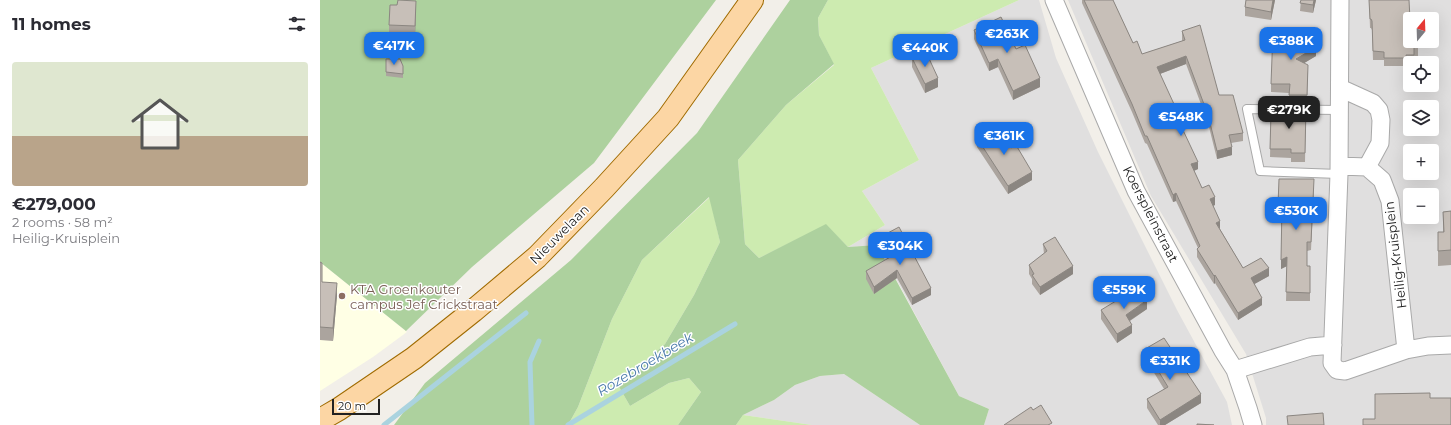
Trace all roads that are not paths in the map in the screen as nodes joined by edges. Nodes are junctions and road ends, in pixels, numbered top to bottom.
1 (752, 0) edge
2 (1054, 0) edge
3 (1340, 0) edge
4 (1340, 88) junction
5 (1340, 110) junction
6 (1367, 167) junction
7 (1339, 170) junction
8 (1333, 345) junction
9 (1451, 345) edge
10 (1406, 350) junction
11 (1235, 370) junction
12 (320, 420) edge
13 (1253, 425) edge

1 - 12 main road, Nieuwelaan
2 - 11 street, Koerspleinstraat
3 - 4 street
4 - 5 street
4 - 6 street
5 - 7 street
5 - 7 lane
6 - 7 street
6 - 10 street, Heilig-Kruisplein
7 - 8 street
8 - 10 street
8 - 11 street
9 - 10 street
11 - 13 street, Koerspleinstraat

